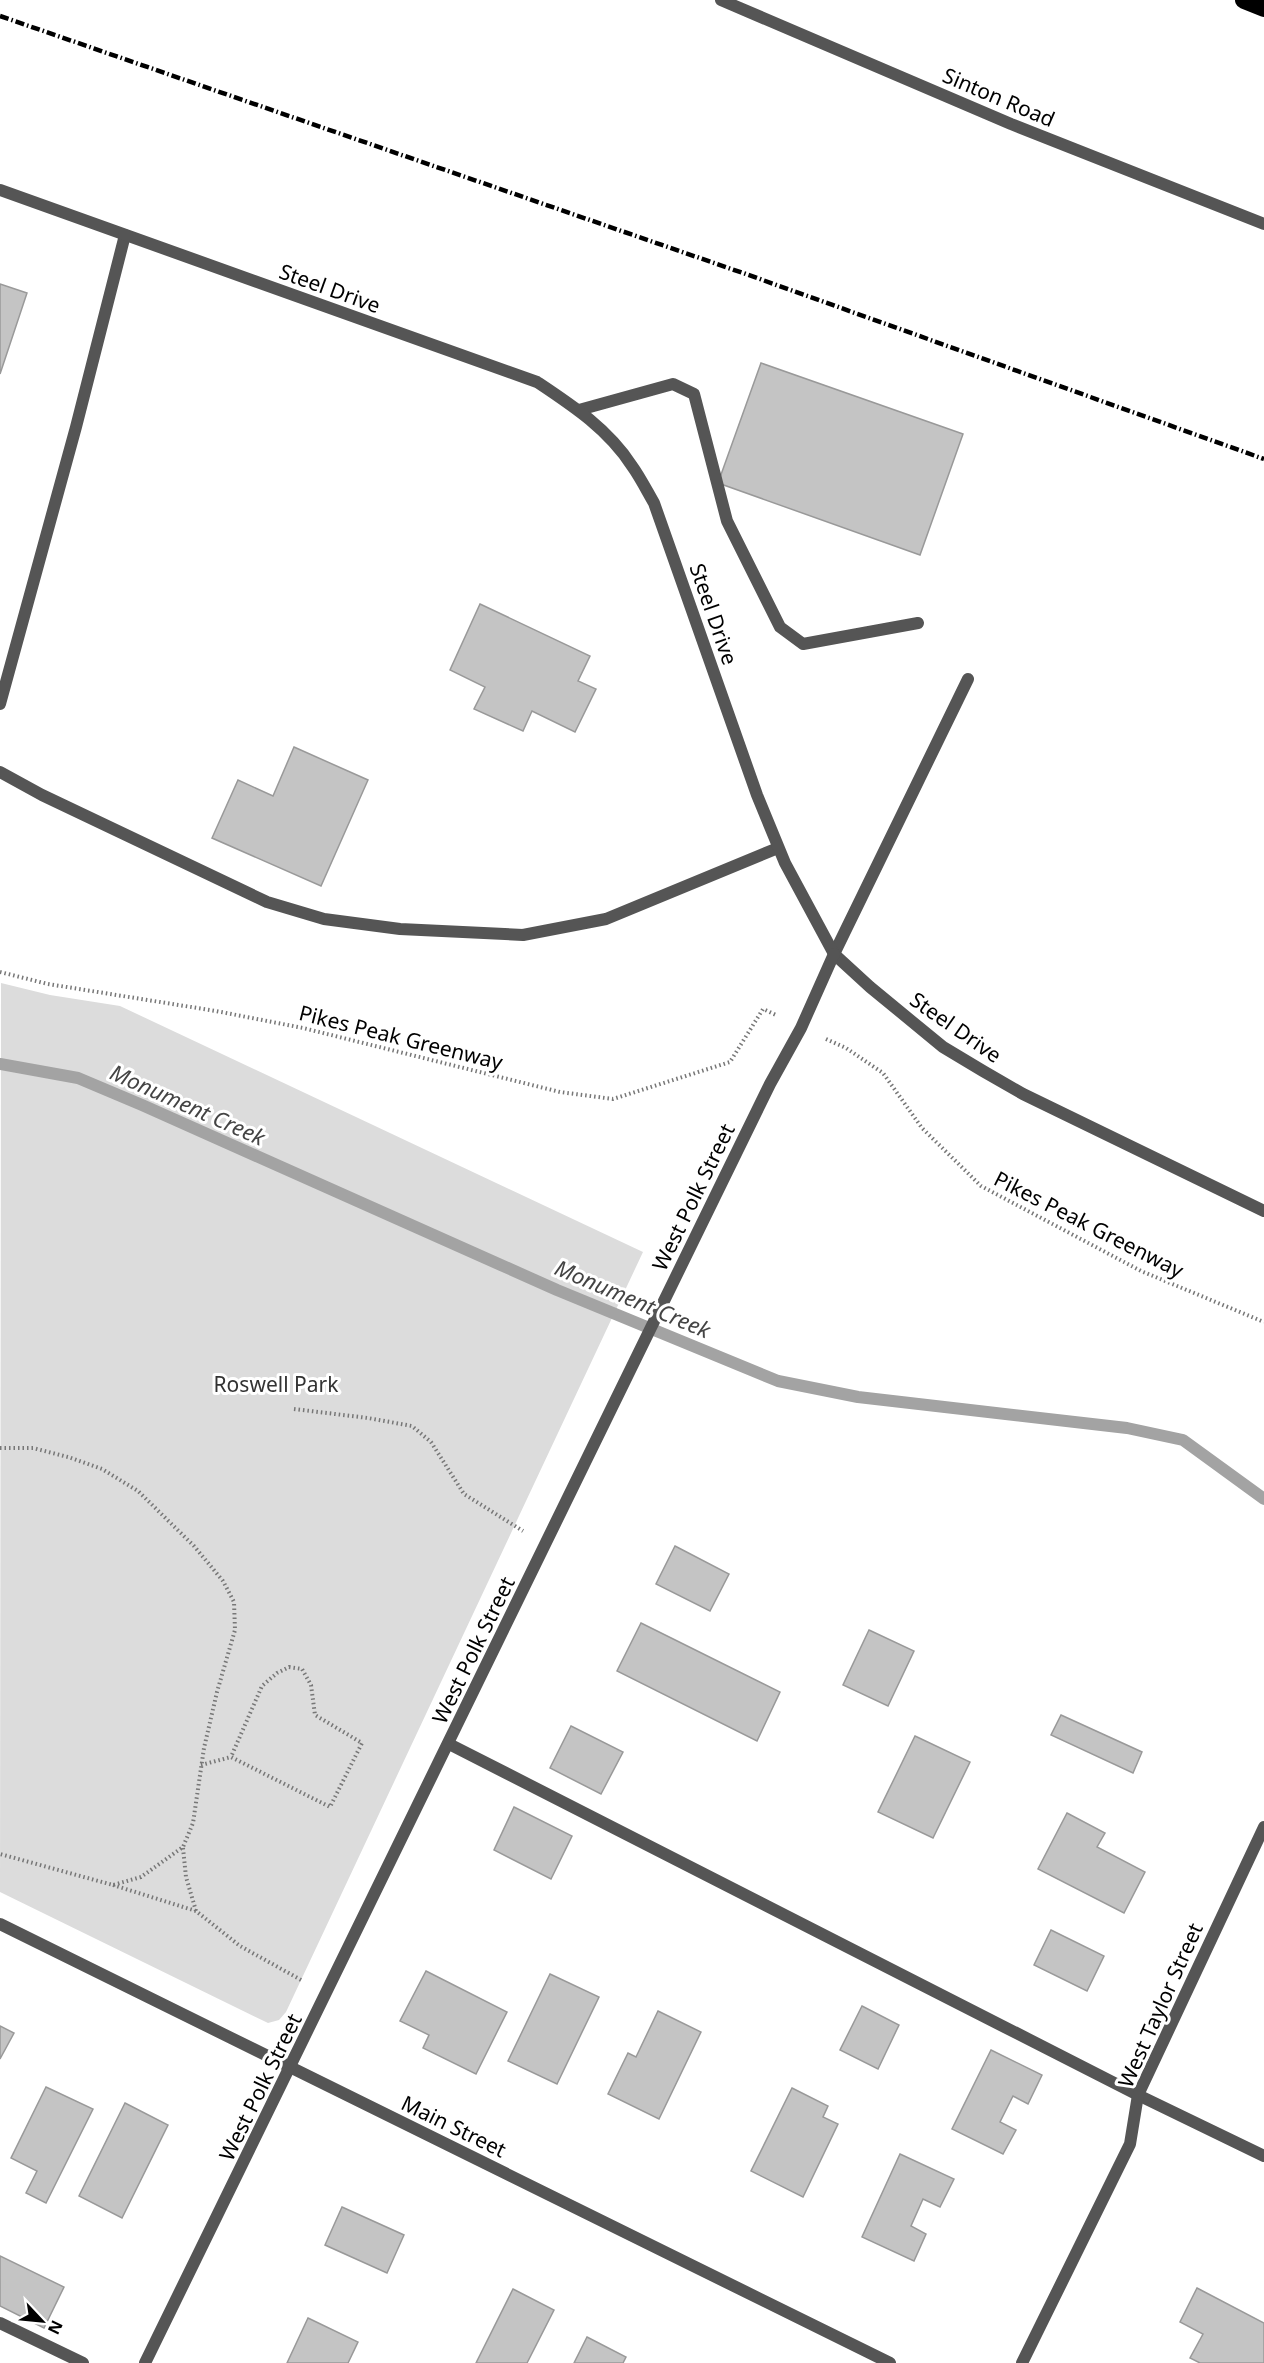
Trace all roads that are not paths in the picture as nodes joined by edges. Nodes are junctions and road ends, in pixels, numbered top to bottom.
1 (722, 0) edge
2 (1244, 0) edge
3 (1264, 8) edge
4 (0, 190) edge
5 (1264, 224) edge
6 (125, 235) junction
7 (579, 410) junction
8 (918, 623) dead end
9 (968, 679) dead end
10 (0, 704) edge
11 (0, 772) edge
12 (778, 848) junction
13 (834, 954) junction
14 (1264, 1211) edge
15 (449, 1744) junction
16 (1264, 1827) edge
17 (0, 1924) edge
18 (291, 2068) junction
19 (1138, 2095) junction
20 (1264, 2156) edge
21 (0, 2323) edge
22 (83, 2363) edge
23 (145, 2363) edge
24 (890, 2363) edge
25 (1022, 2363) edge

1 - 5 street, Sinton Road
2 - 3 highway
4 - 6 street, Steel Drive
6 - 7 street, Steel Drive
6 - 10 street
7 - 8 street
7 - 12 street, Steel Drive
9 - 13 street, West Polk Street
11 - 12 street
12 - 13 street, Steel Drive
13 - 14 street, Steel Drive
13 - 15 street, West Polk Street
15 - 18 street, West Polk Street
15 - 19 street
16 - 19 street, West Taylor Street
17 - 18 street, Main Street
18 - 23 street, West Polk Street
18 - 24 street, Main Street
19 - 20 street
19 - 25 street, West Taylor Street
21 - 22 street

